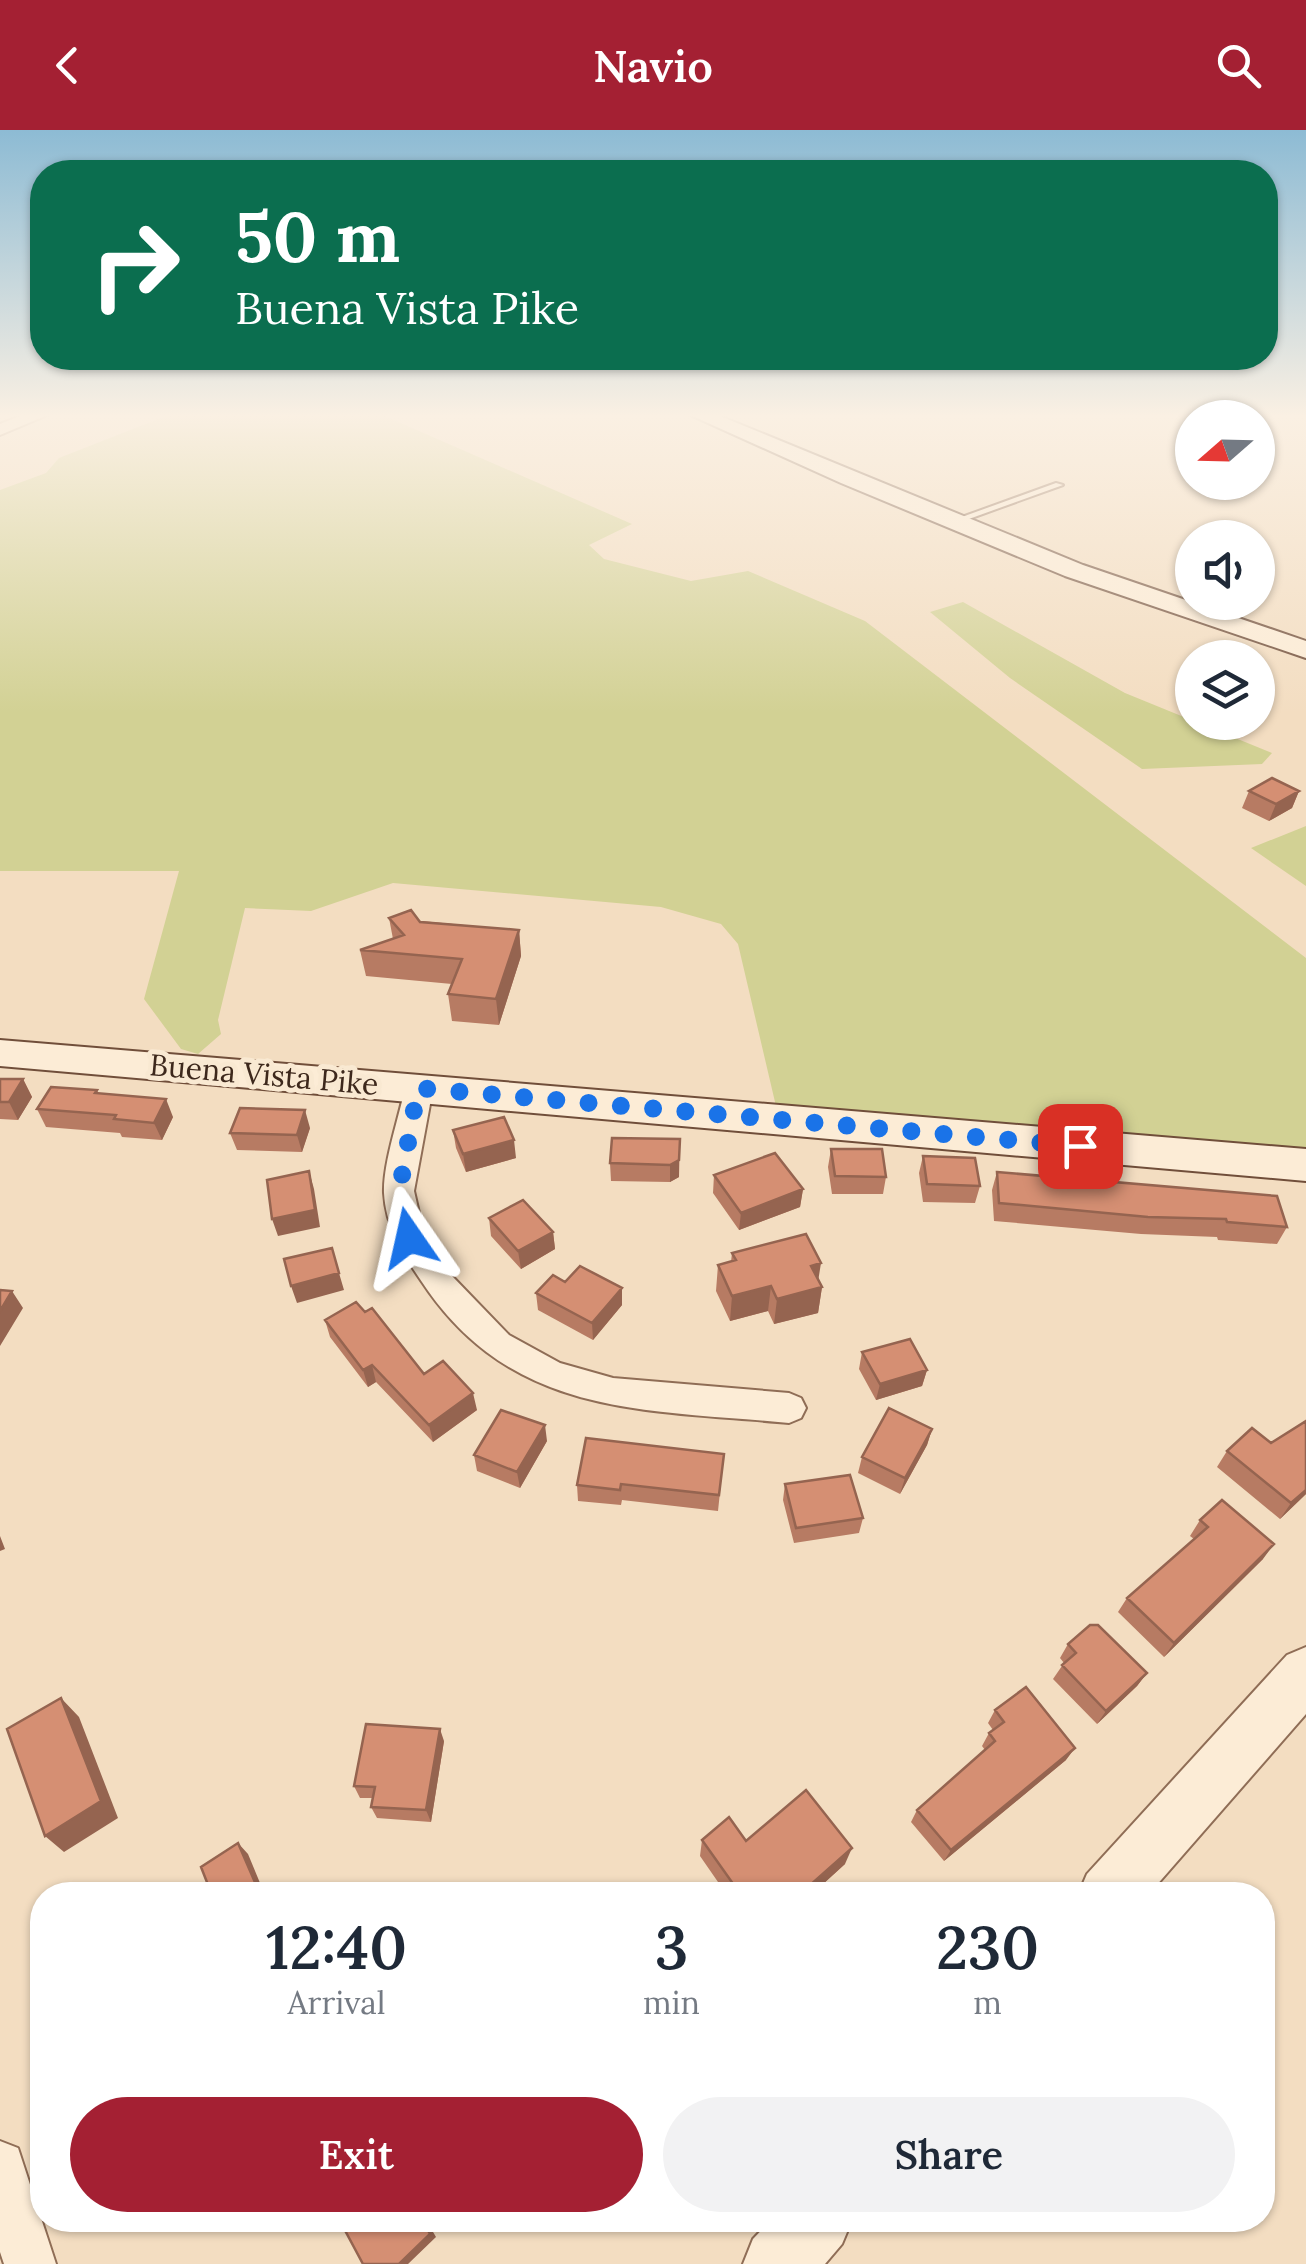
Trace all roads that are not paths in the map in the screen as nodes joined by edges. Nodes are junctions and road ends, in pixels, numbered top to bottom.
1 (932, 514) edge
2 (976, 514) edge
3 (952, 522) junction
4 (1306, 650) edge
5 (0, 1052) edge
6 (418, 1088) junction
7 (1306, 1165) edge
8 (789, 1408) dead end
9 (1306, 1674) edge
10 (1120, 1882) edge
11 (0, 2166) edge
12 (807, 2232) edge
13 (30, 2264) edge
14 (778, 2264) edge

1 - 3 main road
2 - 3 lane
3 - 4 main road
5 - 6 main road, Buena Vista Pike
6 - 7 main road, Buena Vista Pike
6 - 8 street
9 - 10 street
11 - 13 street
12 - 14 street

